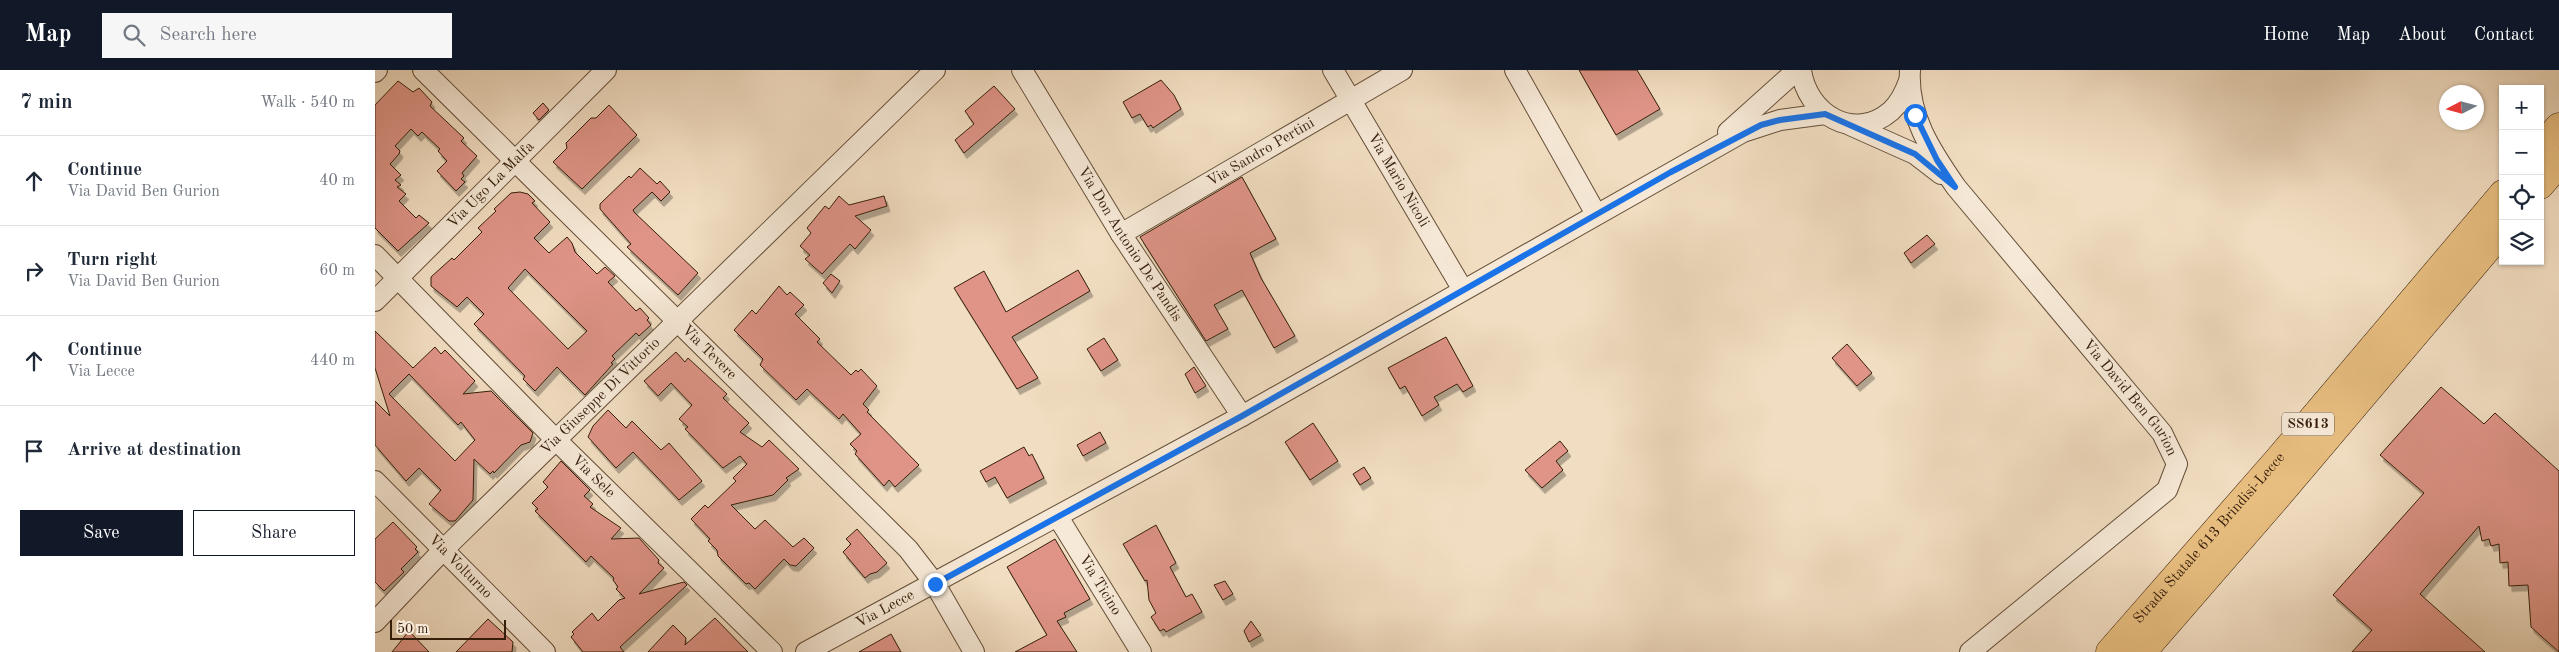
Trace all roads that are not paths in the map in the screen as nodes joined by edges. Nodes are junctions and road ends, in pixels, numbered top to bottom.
1 (423, 70) edge
2 (606, 70) edge
3 (935, 70) edge
4 (1022, 70) edge
5 (1333, 70) edge
6 (1402, 70) edge
7 (1515, 70) edge
8 (1797, 70) edge
9 (1801, 70) edge
10 (1911, 74) edge
11 (1350, 100) junction
12 (1833, 118) junction
13 (2559, 127) edge
14 (2544, 144) edge
15 (515, 160) junction
16 (2559, 163) edge
17 (1671, 172) junction
18 (2544, 180) edge
19 (1955, 187) junction
20 (2499, 199) edge
21 (1596, 214) junction
22 (1121, 234) junction
23 (2499, 235) edge
24 (375, 254) edge
25 (398, 277) junction
26 (1463, 290) junction
27 (375, 301) edge
28 (675, 321) junction
29 (1242, 416) junction
30 (555, 439) junction
31 (375, 481) edge
32 (1058, 517) junction
33 (443, 550) junction
34 (935, 584) junction
35 (375, 622) edge
36 (545, 652) edge
37 (772, 652) edge
38 (806, 652) edge
39 (973, 652) edge
40 (1141, 652) edge
41 (1970, 652) edge
42 (2110, 652) edge
43 (2142, 652) edge

1 - 15 street, Via Tevere
2 - 15 street, Via Ugo La Malfa
3 - 28 street, Via Giuseppe Di Vittorio
4 - 22 street, Via Don Antonio De Pandis
5 - 11 street, Via Mario Nicoli
6 - 11 street, Via Sandro Pertini
7 - 21 street
8 - 17 street, Via Lecce
9 - 12 street
10 - 12 street, Via Lecce
10 - 19 street, Via David Ben Gurion
11 - 22 street, Via Sandro Pertini
11 - 26 street, Via Mario Nicoli
12 - 17 street, Via Lecce
12 - 19 street, Via David Ben Gurion
13 - 14 highway
15 - 25 street, Via Ugo La Malfa
15 - 28 street, Via Tevere
16 - 18 highway
17 - 21 street, Via Lecce
19 - 41 street, Via David Ben Gurion
20 - 42 highway, Strada Statale 613 Brindisi-Lecce / SS613
21 - 26 street, Via Lecce
22 - 29 street, Via Don Antonio De Pandis
23 - 43 highway, Strada Statale 613 Brindisi-Lecce / SS613
24 - 25 street, Via Sele
25 - 27 street, Via Ugo La Malfa
25 - 30 street, Via Sele
26 - 29 street, Via Lecce
28 - 30 street, Via Giuseppe Di Vittorio
28 - 34 street, Via Tevere
29 - 32 street, Via Lecce
30 - 33 street, Via Giuseppe Di Vittorio
30 - 37 street, Via Sele
31 - 33 street, Via Volturno
32 - 34 street, Via Lecce
32 - 40 street, Via Ticino
33 - 35 street, Via Giuseppe Di Vittorio
33 - 36 street, Via Volturno
34 - 38 street, Via Lecce
34 - 39 street, Via Tevere

